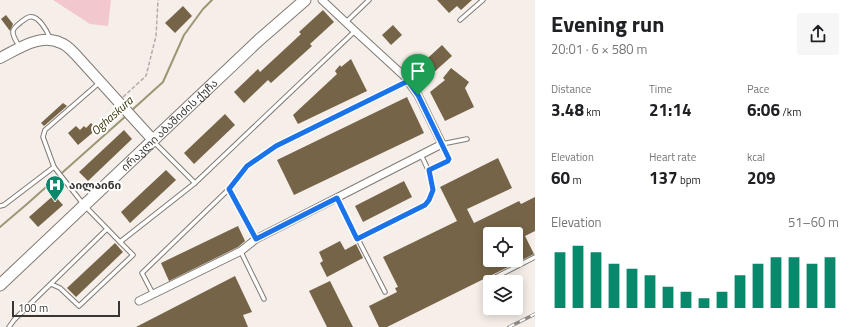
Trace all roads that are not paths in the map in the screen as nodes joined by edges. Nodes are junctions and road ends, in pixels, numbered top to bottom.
1 (305, 0) edge
2 (322, 0) edge
3 (369, 0) edge
4 (483, 0) edge
5 (460, 20) dead end
6 (346, 22) junction
7 (355, 31) junction
8 (51, 40) junction
9 (20, 48) junction
10 (0, 58) edge
11 (408, 81) junction
12 (100, 82) junction
13 (468, 139) dead end
14 (153, 140) junction
15 (442, 144) junction
16 (420, 154) junction
17 (54, 167) junction
18 (429, 170) junction
19 (195, 182) junction
20 (229, 189) junction
21 (337, 198) junction
22 (84, 205) junction
23 (0, 206) edge
24 (107, 229) junction
25 (256, 239) junction
26 (357, 239) junction
27 (120, 242) junction
28 (241, 251) junction
29 (535, 257) edge
30 (500, 275) edge
31 (51, 284) junction
32 (0, 285) edge
33 (385, 292) dead end
34 (153, 294) junction
35 (264, 299) dead end
36 (139, 301) dead end
37 (9, 327) edge

1 - 14 main road, ირაკლი აბაშიძის ქუჩა
2 - 6 street
3 - 6 lane
4 - 5 lane
6 - 7 street
7 - 11 street
7 - 19 lane
8 - 9 street
8 - 9 lane
8 - 12 street
9 - 10 street
11 - 15 street
11 - 20 lane
12 - 14 street
12 - 17 lane
13 - 15 lane
14 - 19 lane
14 - 22 main road, ირაკლი აბაშიძის ქუჩა
15 - 16 street
15 - 18 lane
16 - 18 lane
16 - 21 street
17 - 22 lane
17 - 23 lane
18 - 26 lane
19 - 27 lane
20 - 25 lane
20 - 34 lane
21 - 25 street
21 - 26 lane
22 - 24 lane
22 - 32 main road, ირაკლი აბაშიძის ქუჩა
24 - 27 lane
24 - 31 lane
25 - 28 street
26 - 33 lane
27 - 31 lane
28 - 34 street
28 - 35 lane
29 - 30 lane
31 - 37 lane
34 - 36 street

